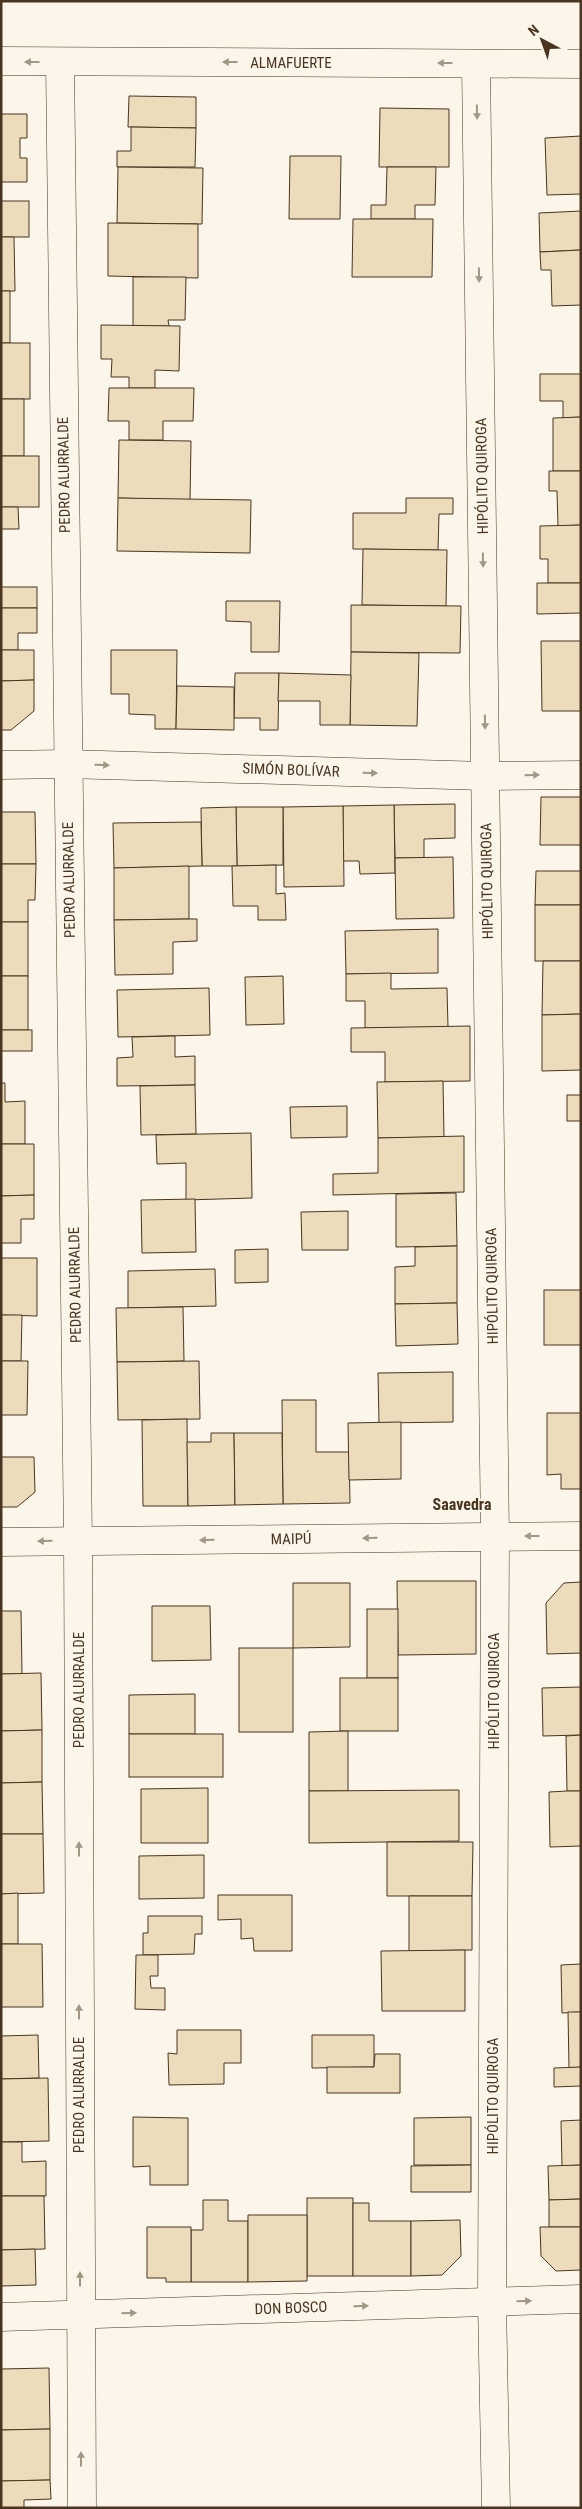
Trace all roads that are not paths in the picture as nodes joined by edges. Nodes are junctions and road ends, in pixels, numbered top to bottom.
1 (1, 62) edge
2 (60, 62) junction
3 (476, 64) junction
4 (581, 64) edge
5 (67, 764) junction
6 (1, 765) edge
7 (581, 774) edge
8 (485, 776) junction
9 (495, 1536) junction
10 (581, 1536) edge
11 (78, 1541) junction
12 (1, 1542) edge
13 (581, 2299) edge
14 (492, 2302) junction
15 (80, 2315) junction
16 (1, 2317) edge
17 (82, 2508) edge
18 (496, 2508) edge

2 -> 1 street, ALMAFUERTE
3 -> 2 street, ALMAFUERTE
2 - 5 street, PEDRO ALURRALDE
3 - 4 street, ALMAFUERTE
3 -> 8 street, HIPÓLITO QUIROGA
5 - 6 street, SIMÓN BOLÍVAR
5 -> 8 street, SIMÓN BOLÍVAR
5 - 11 street, PEDRO ALURRALDE
8 -> 7 street, SIMÓN BOLÍVAR
8 - 9 street, HIPÓLITO QUIROGA
10 -> 9 street, MAIPÚ
9 -> 11 street, MAIPÚ
9 - 14 street, HIPÓLITO QUIROGA
11 -> 12 street, MAIPÚ
15 -> 11 street, PEDRO ALURRALDE
14 -> 13 street, DON BOSCO
15 -> 14 street, DON BOSCO
14 - 18 street, HIPÓLITO QUIROGA
15 - 16 street, DON BOSCO
17 -> 15 street, PEDRO ALURRALDE

